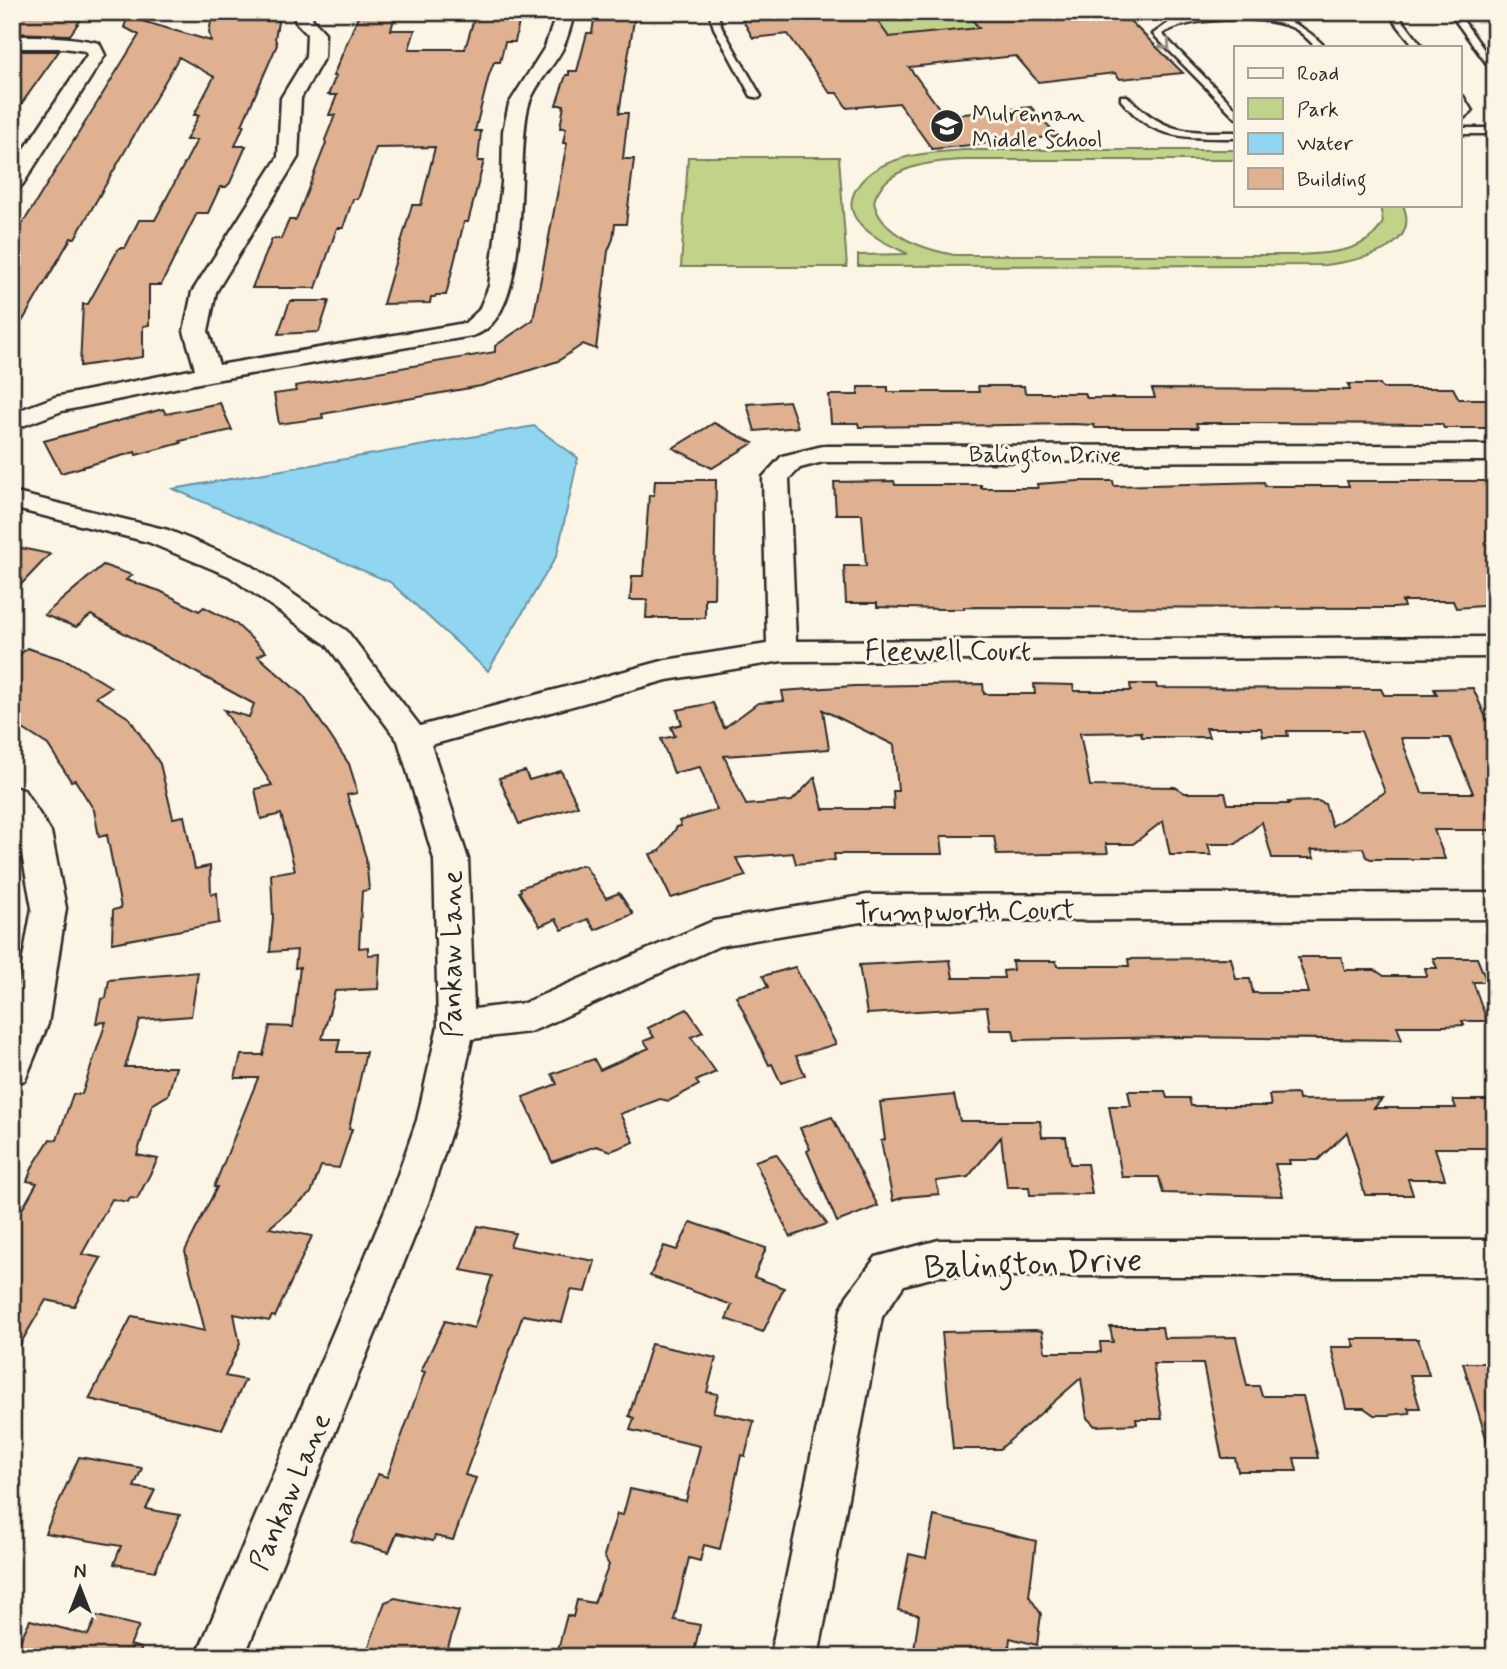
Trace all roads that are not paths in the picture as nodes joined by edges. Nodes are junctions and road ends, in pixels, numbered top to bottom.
1 (302, 12) edge
2 (566, 12) edge
3 (713, 12) edge
4 (1391, 12) edge
5 (1453, 12) edge
6 (12, 42) edge
7 (1320, 46) edge
8 (1418, 46) edge
9 (1495, 72) edge
10 (756, 96) dead end
11 (1124, 98) dead end
12 (1462, 102) edge
13 (1234, 113) edge
14 (1462, 116) edge
15 (1462, 131) edge
16 (1495, 131) edge
17 (1234, 135) edge
18 (12, 184) edge
19 (209, 374) junction
20 (12, 422) edge
21 (1495, 453) edge
22 (12, 500) edge
23 (1495, 647) edge
24 (782, 651) junction
25 (413, 739) junction
26 (12, 798) edge
27 (1495, 906) edge
28 (456, 1026) junction
29 (12, 1069) edge
30 (1495, 1258) edge
31 (220, 1657) edge
32 (794, 1657) edge

1 - 19 street
2 - 19 street
3 - 10 lane
4 - 8 lane
5 - 9 lane
6 - 18 street
7 -> 13 lane
11 - 17 lane
12 - 14 lane
15 - 16 lane
19 - 20 street
21 - 24 street, Balington Drive
22 - 25 street, Pankaw Lane
23 - 24 street, Fleewell Court
24 - 25 street, Fleewell Court
25 - 28 street, Pankaw Lane
26 - 29 street
27 - 28 street, Trumpworth Court
28 - 31 street, Pankaw Lane
30 - 32 street, Balington Drive

